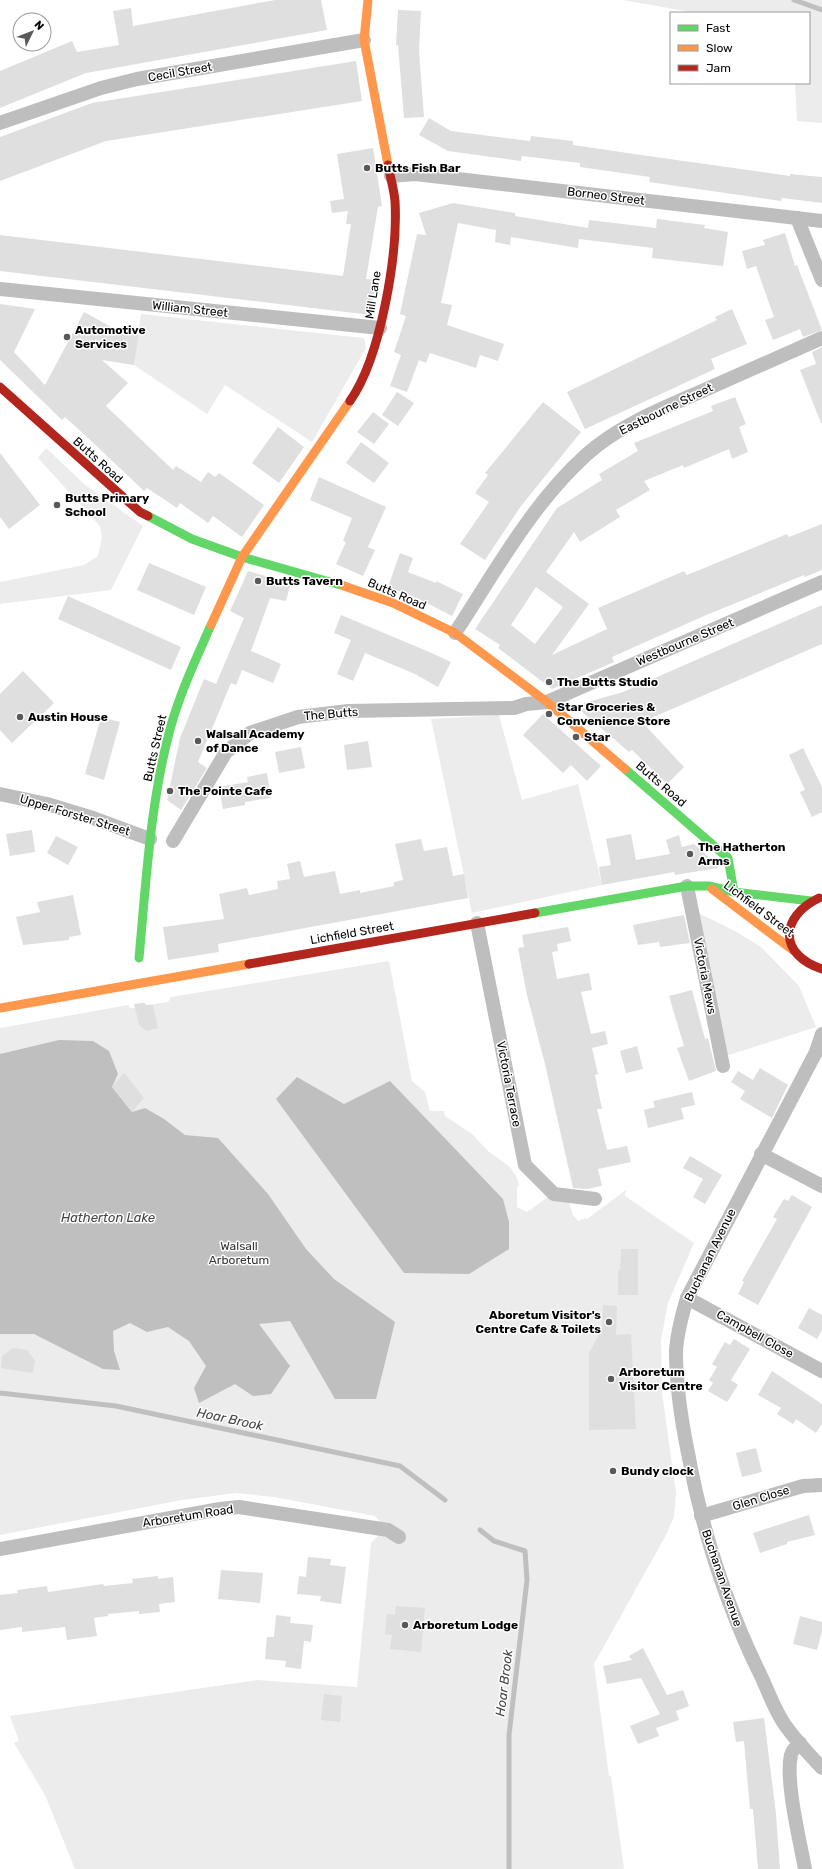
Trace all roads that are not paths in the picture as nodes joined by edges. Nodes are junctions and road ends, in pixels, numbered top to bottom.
1 (368, 0) edge
2 (364, 40) junction
3 (0, 123) edge
4 (390, 176) junction
5 (797, 218) junction
6 (822, 221) edge
7 (822, 280) edge
8 (0, 289) edge
9 (380, 328) junction
10 (822, 338) edge
11 (0, 387) edge
12 (242, 556) junction
13 (822, 582) edge
14 (455, 633) junction
15 (547, 702) junction
16 (0, 794) edge
17 (150, 839) junction
18 (173, 841) dead end
19 (687, 886) junction
20 (709, 886) junction
21 (734, 892) junction
22 (822, 898) edge
23 (810, 901) junction
24 (477, 923) junction
25 (794, 951) junction
26 (139, 958) dead end
27 (822, 969) edge
28 (0, 1008) edge
29 (822, 1034) edge
30 (723, 1066) dead end
31 (761, 1154) junction
32 (822, 1186) edge
33 (595, 1199) dead end
34 (687, 1298) junction
35 (822, 1371) edge
36 (822, 1485) edge
37 (701, 1516) junction
38 (399, 1537) dead end
39 (0, 1549) edge
40 (800, 1744) junction
41 (822, 1768) edge
42 (805, 1869) edge

1 - 2 main road, Mill Lane
2 - 3 street, Cecil Street
2 - 4 main road, Mill Lane
4 - 5 street, Borneo Street
4 - 9 main road, Mill Lane
5 - 6 street, Borneo Street
5 - 7 street
8 - 9 street, William Street
9 - 12 main road, Mill Lane
10 - 14 street, Eastbourne Street
11 - 12 main road, Butts Road
12 - 14 main road, Butts Road
12 - 17 main road, Butts Street
13 - 15 street, Westbourne Street
14 - 15 main road, Butts Road
15 - 18 street, The Butts
15 - 21 main road, Butts Road
16 - 17 street, Upper Forster Street
17 - 26 main road, Butts Street
19 - 20 main road, Lichfield Street
19 - 24 main road, Lichfield Street
19 - 30 street, Victoria Mews
20 - 21 main road, Lichfield Street
20 - 25 main road, Lichfield Street
21 - 23 main road, Lichfield Street
22 - 23 main road
23 - 25 main road
24 - 28 main road, Lichfield Street
24 - 33 street, Victoria Terrace
25 - 27 main road, Lichfield Street
29 - 31 street, Buchanan Avenue
31 - 32 street
31 - 34 street, Buchanan Avenue
34 - 35 street, Campbell Close
34 - 37 street, Buchanan Avenue
36 - 37 street, Glen Close
37 - 40 street, Buchanan Avenue
38 - 39 street, Arboretum Road
40 - 41 street, Buchanan Avenue
40 - 42 street

